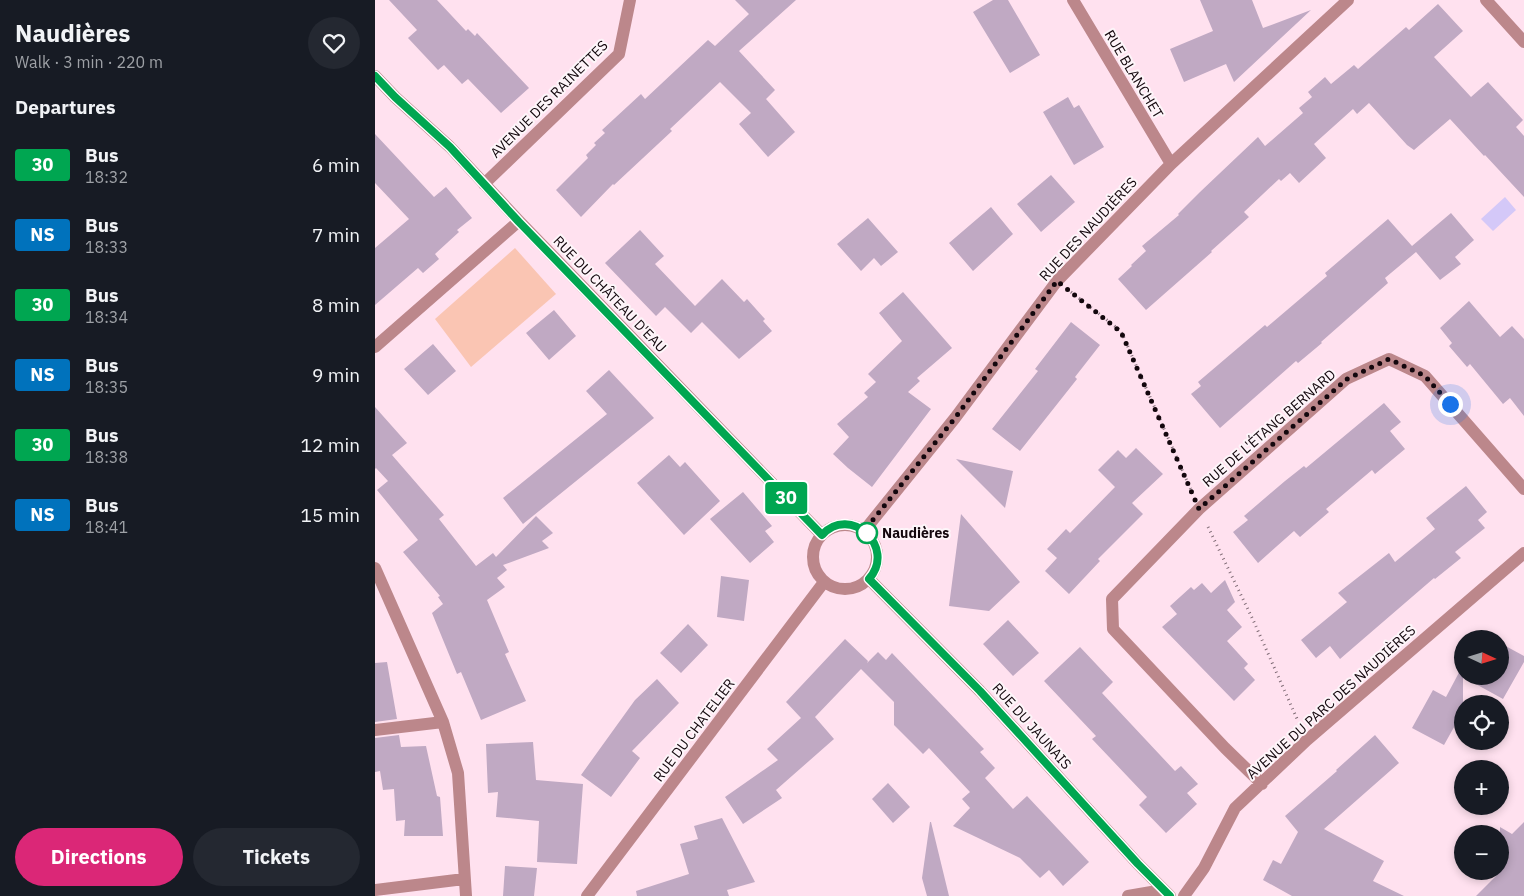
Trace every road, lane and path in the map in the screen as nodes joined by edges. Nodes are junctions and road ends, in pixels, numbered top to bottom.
1 (629, 0) edge
2 (1073, 0) edge
3 (1348, 0) edge
4 (1486, 0) edge
5 (1524, 42) edge
6 (375, 76) edge
7 (1171, 164) junction
8 (484, 184) junction
9 (519, 222) junction
10 (1057, 281) junction
11 (375, 347) edge
12 (1524, 489) edge
13 (1199, 509) junction
14 (864, 531) junction
15 (822, 535) junction
16 (1524, 553) edge
17 (375, 568) edge
18 (869, 579) junction
19 (824, 582) junction
20 (443, 722) junction
21 (375, 730) edge
22 (1307, 740) junction
23 (1262, 784) junction
24 (464, 879) junction
25 (375, 890) edge
26 (1166, 893) edge
27 (466, 896) edge
28 (587, 896) edge
29 (1128, 896) edge
30 (1184, 896) edge

1 - 8 street, AVENUE DES RAINETTES
2 - 7 street, RUE BLANCHET
3 - 7 street, RUE DES NAUDIÈRES
4 - 5 street
6 - 8 street, RUE DU CHÂTEAU D'EAU
7 - 10 street, RUE DES NAUDIÈRES
8 - 9 street, RUE DU CHÂTEAU D'EAU
9 - 11 street
9 - 15 street, RUE DU CHÂTEAU D'EAU
10 - 13 path
10 - 14 street, RUE DES NAUDIÈRES
12 - 13 street, RUE DE L'ÉTANG BERNARD
13 - 22 path
13 - 23 street, RUE DE L'ÉTANG BERNARD
14 - 15 street
14 - 18 street
15 - 19 street
16 - 22 street, AVENUE DU PARC DES NAUDIÈRES
17 - 20 street
18 - 19 street
18 - 26 street, RUE DU JAUNAIS
19 - 28 street, RUE DU CHATELIER
20 - 21 street
20 - 24 street
22 - 23 street, AVENUE DU PARC DES NAUDIÈRES
23 - 30 street, AVENUE DU PARC DES NAUDIÈRES
24 - 25 street
24 - 27 street
26 - 29 street

